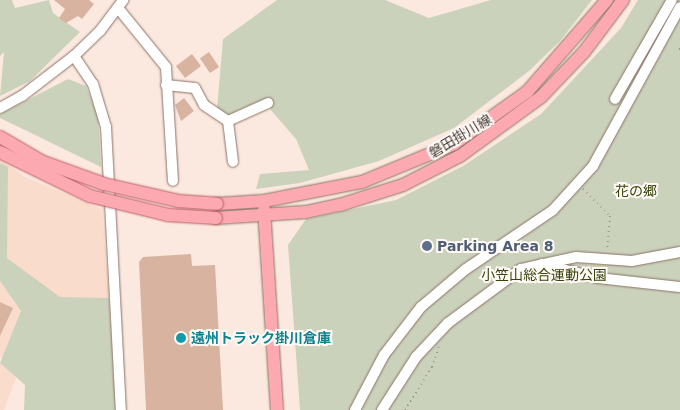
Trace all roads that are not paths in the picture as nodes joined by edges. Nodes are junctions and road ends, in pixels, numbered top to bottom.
1 (607, 0) edge
2 (623, 0) edge
3 (121, 2) edge
4 (670, 5) edge
5 (680, 7) edge
6 (74, 56) junction
7 (166, 85) junction
8 (615, 99) dead end
9 (268, 103) dead end
10 (0, 108) edge
11 (228, 121) junction
12 (0, 137) edge
13 (0, 152) edge
14 (233, 162) dead end
15 (173, 181) dead end
16 (264, 201) junction
17 (265, 216) junction
18 (680, 252) edge
19 (542, 264) junction
20 (680, 287) edge
21 (121, 410) edge
22 (277, 410) edge
23 (355, 410) edge
24 (382, 410) edge

1 - 16 main road, 磐田掛川線
2 - 17 main road, 磐田掛川線
3 - 6 street
3 - 7 street
4 - 8 street
5 - 23 street
6 - 10 street
6 - 21 street
7 - 11 street
7 - 15 street
9 - 11 street
11 - 14 street
12 - 16 main road, 磐田掛川線, bridge
13 - 17 main road, 磐田掛川線, bridge
16 - 17 main road
17 - 22 main road
18 - 19 street
19 - 20 street
19 - 24 street

